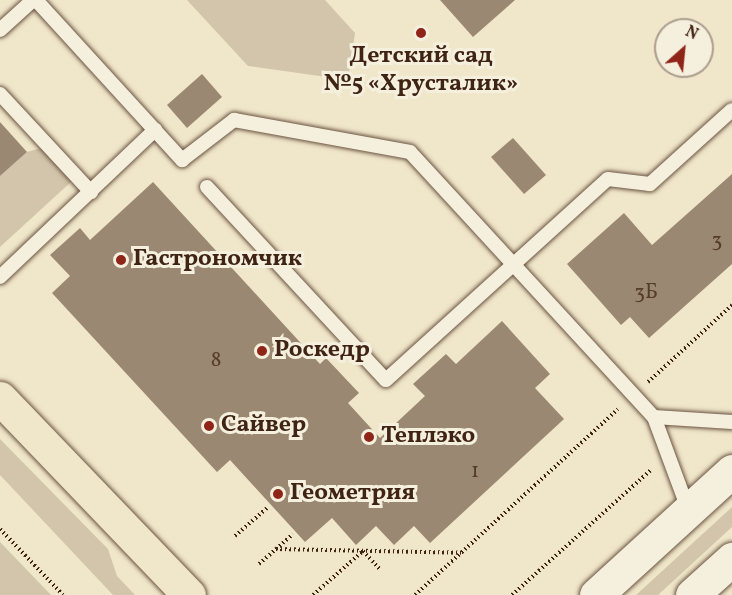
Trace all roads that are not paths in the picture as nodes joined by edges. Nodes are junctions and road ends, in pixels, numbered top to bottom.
1 (34, 0) edge
2 (0, 30) edge
3 (0, 94) edge
4 (732, 110) edge
5 (155, 130) junction
6 (207, 187) dead end
7 (91, 192) junction
8 (513, 265) junction
9 (0, 277) edge
10 (0, 398) edge
11 (654, 417) junction
12 (732, 422) edge
13 (732, 471) edge
14 (689, 510) junction
15 (732, 559) edge
16 (189, 595) edge
17 (596, 595) edge
18 (692, 595) edge

1 - 2 lane
1 - 5 lane
3 - 7 lane
4 - 8 lane
5 - 7 lane
5 - 8 lane
6 - 8 lane
7 - 9 lane
8 - 11 lane
10 - 16 main road
11 - 12 lane
11 - 14 lane
13 - 14 main road
14 - 17 main road
15 - 18 main road

